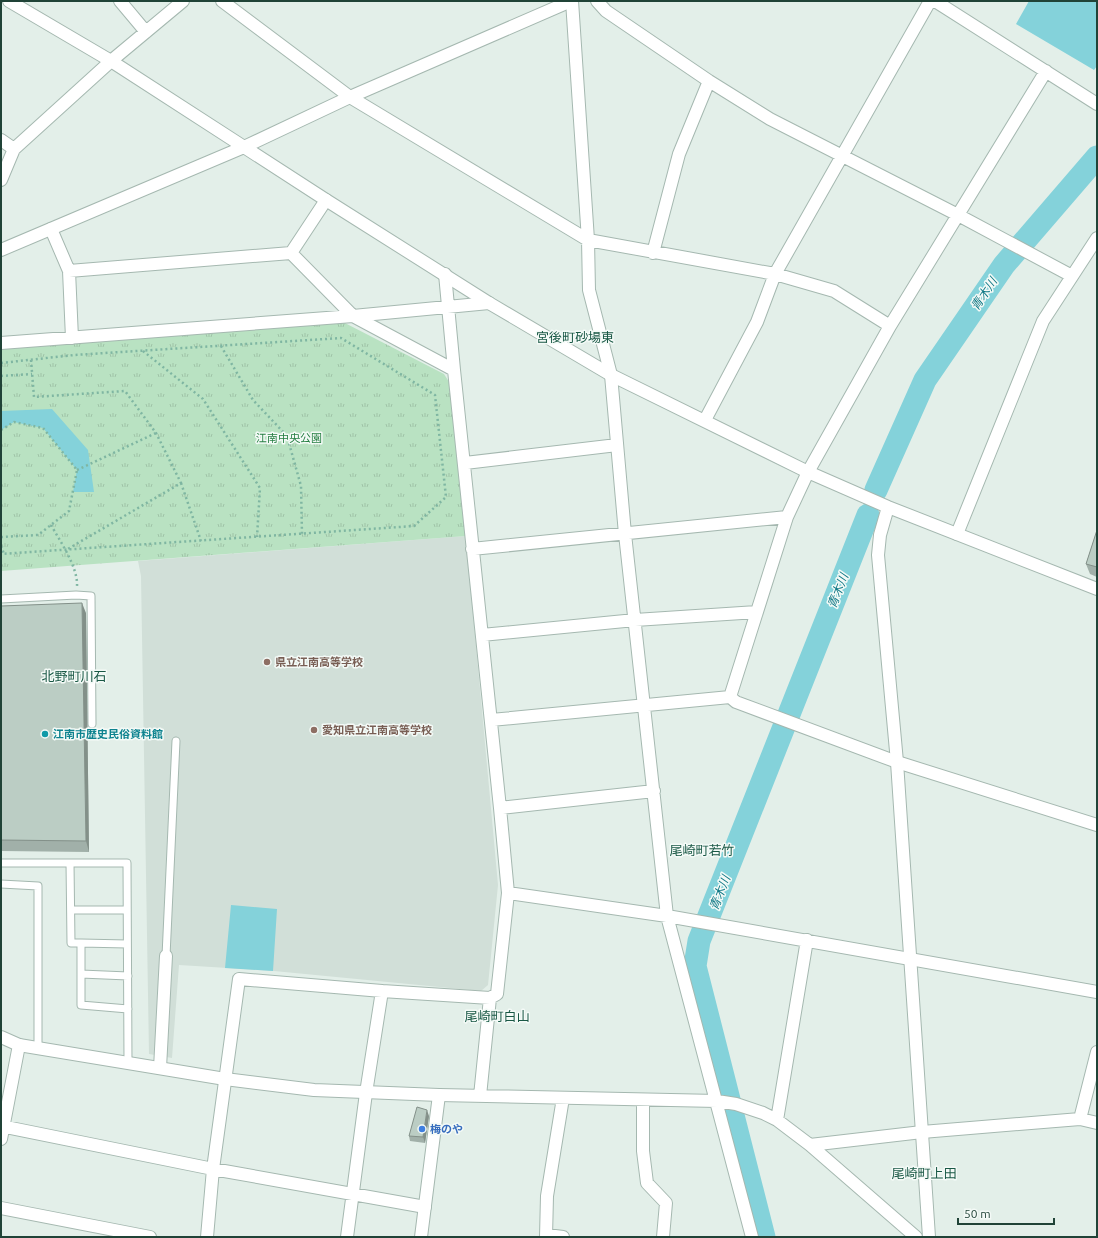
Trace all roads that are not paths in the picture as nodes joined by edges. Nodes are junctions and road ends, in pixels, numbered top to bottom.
1 (3, 1) edge
2 (9, 1) edge
3 (120, 1) edge
4 (183, 1) edge
5 (222, 1) edge
6 (571, 1) edge
7 (596, 1) edge
8 (930, 1) edge
9 (935, 1) edge
10 (1, 3) edge
11 (146, 32) junction
12 (111, 61) junction
13 (1046, 71) junction
14 (709, 82) junction
15 (350, 97) junction
16 (1097, 104) edge
17 (1, 140) edge
18 (244, 148) junction
19 (14, 149) junction
20 (841, 156) junction
21 (1, 180) edge
22 (326, 200) junction
23 (958, 215) junction
24 (52, 229) junction
25 (1097, 238) edge
26 (588, 240) junction
27 (1, 250) edge
28 (291, 253) junction
29 (653, 253) junction
30 (69, 271) junction
31 (445, 274) junction
32 (775, 274) junction
33 (1072, 276) junction
34 (489, 303) junction
35 (448, 306) junction
36 (353, 316) junction
37 (890, 326) junction
38 (72, 338) junction
39 (1, 343) edge
40 (454, 370) junction
41 (611, 375) junction
42 (705, 420) junction
43 (617, 445) junction
44 (465, 463) junction
45 (808, 472) junction
46 (888, 507) junction
47 (787, 517) junction
48 (625, 534) junction
49 (957, 534) junction
50 (472, 549) junction
51 (1097, 589) edge
52 (1, 600) edge
53 (757, 612) junction
54 (635, 620) junction
55 (482, 635) junction
56 (730, 697) junction
57 (645, 705) junction
58 (492, 720) junction
59 (92, 724) dead end
60 (176, 740) dead end
61 (897, 762) junction
62 (654, 791) junction
63 (500, 808) junction
64 (1097, 825) edge
65 (1, 863) edge
66 (70, 863) junction
67 (1, 884) edge
68 (508, 893) junction
69 (71, 910) junction
70 (127, 910) junction
71 (667, 916) junction
72 (806, 940) junction
73 (81, 943) junction
74 (127, 944) junction
75 (166, 956) joint
76 (911, 960) junction
77 (81, 974) junction
78 (128, 976) junction
79 (382, 991) junction
80 (1097, 992) edge
81 (490, 998) junction
82 (128, 1009) junction
83 (1, 1037) edge
84 (19, 1045) junction
85 (38, 1048) junction
86 (1097, 1052) edge
87 (128, 1062) junction
88 (160, 1068) junction
89 (225, 1079) junction
90 (366, 1093) junction
91 (439, 1095) junction
92 (480, 1096) junction
93 (563, 1098) junction
94 (643, 1100) junction
95 (720, 1102) junction
96 (1080, 1119) junction
97 (778, 1120) junction
98 (1097, 1123) edge
99 (3, 1126) edge
100 (922, 1132) junction
101 (1, 1139) edge
102 (810, 1144) junction
103 (213, 1169) junction
104 (352, 1195) junction
105 (425, 1207) junction
106 (1, 1208) edge
107 (546, 1236) edge
108 (150, 1237) edge
109 (207, 1237) edge
110 (347, 1237) edge
111 (421, 1237) edge
112 (563, 1237) edge
113 (663, 1237) edge
114 (752, 1237) edge
115 (916, 1237) edge
116 (929, 1237) edge

1 - 10 street
2 - 12 street
3 - 11 street
4 - 11 street
5 - 15 street
6 - 15 street
6 - 26 street
7 - 14 street
8 - 20 street
9 - 13 street
11 - 12 street
12 - 18 street
12 - 19 street
13 - 16 street
13 - 23 street
14 - 20 street
14 - 29 street
15 - 18 street
15 - 26 street
17 - 19 street
18 - 22 street
18 - 24 street
19 - 21 street
20 - 23 street
20 - 32 street
22 - 28 street
22 - 31 street
23 - 33 street
23 - 37 street
24 - 27 street
24 - 30 street
25 - 33 street
26 - 29 street
26 - 41 street
28 - 30 street
28 - 36 street
29 - 32 street
30 - 38 street
31 - 34 street
31 - 35 street
32 - 37 street
32 - 42 street
33 - 49 street
34 - 35 street
34 - 41 street
35 - 36 street
35 - 40 street
36 - 38 street
36 - 40 street
37 - 45 street
38 - 39 street
40 - 44 street
41 - 42 street
41 - 43 street
42 - 45 street
43 - 44 street
43 - 48 street
44 - 50 street
45 - 46 street
45 - 47 street
46 - 49 street
46 - 61 street
47 - 48 street
47 - 53 street
48 - 50 street
48 - 54 street
49 - 51 street
50 - 55 street
52 - 59 lane
53 - 54 street
53 - 56 street
54 - 55 street
54 - 57 street
55 - 58 street
56 - 57 street
56 - 61 street
57 - 58 street
57 - 62 street
58 - 63 street
60 - 75 lane
61 - 64 street
61 - 76 street
62 - 63 street
62 - 71 street
63 - 68 street
65 - 66 lane
66 - 69 lane
66 - 70 lane
67 - 85 lane
68 - 71 street
68 - 81 street
69 - 70 lane
69 - 73 lane
70 - 74 lane
71 - 72 street
71 - 95 street
72 - 76 street
72 - 97 street
73 - 74 lane
73 - 77 lane
74 - 78 lane
75 - 88 street
76 - 80 street
76 - 100 street
77 - 78 lane
77 - 82 lane
78 - 82 lane
79 - 81 street
79 - 89 street
79 - 90 street
81 - 92 street
82 - 87 lane
83 - 84 street
84 - 85 street
84 - 99 street
85 - 87 street
86 - 96 street
87 - 88 street
88 - 89 street
89 - 90 street
89 - 103 street
90 - 91 street
90 - 104 street
91 - 92 street
91 - 105 street
92 - 93 street
93 - 94 street
93 - 107 street
94 - 95 street
94 - 113 street
95 - 97 street
95 - 114 street
96 - 98 street
96 - 100 street
97 - 102 street
99 - 101 street
99 - 103 street
100 - 102 street
100 - 116 street
102 - 115 street
103 - 104 street
103 - 109 street
104 - 105 street
104 - 110 street
105 - 111 street
106 - 108 street
107 - 112 street

